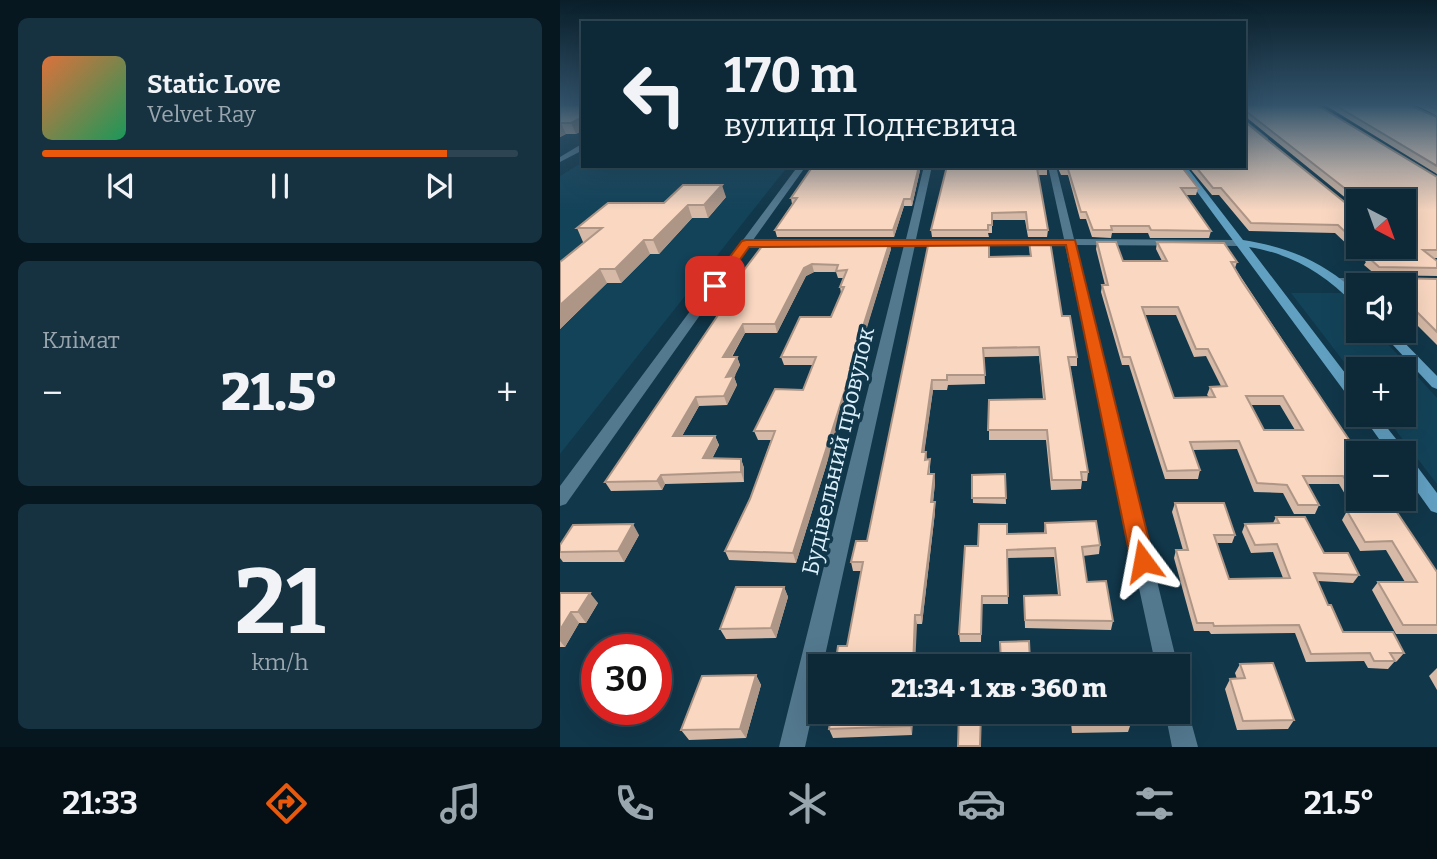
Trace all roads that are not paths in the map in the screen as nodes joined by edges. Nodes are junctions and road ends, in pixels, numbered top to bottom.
1 (1266, 140) edge
2 (1275, 147) edge
3 (581, 148) edge
4 (560, 160) edge
5 (801, 168) edge
6 (928, 168) edge
7 (1052, 168) edge
8 (1184, 168) edge
9 (911, 242) junction
10 (1071, 242) junction
11 (746, 243) junction
12 (791, 243) edge
13 (857, 243) edge
14 (1240, 243) junction
15 (1339, 281) junction
16 (1437, 281) edge
17 (1346, 288) edge
18 (1398, 343) edge
19 (1346, 384) edge
20 (1437, 384) edge
21 (1378, 427) edge
22 (1389, 441) edge
23 (1416, 477) edge
24 (560, 499) edge
25 (1437, 506) edge
26 (1164, 654) edge
27 (1180, 724) edge
28 (792, 747) edge
29 (1185, 747) edge

1 - 2 street
3 - 4 street
5 - 11 street
6 - 9 street, Будівельний провулок
7 - 10 street
8 - 14 main road
9 - 10 street
9 - 13 street
9 - 28 street, Будівельний провулок
10 - 14 street
10 - 26 street
11 - 12 street
11 - 24 street
14 - 15 main road
14 - 19 main road
15 - 16 street
15 - 17 main road
18 - 20 main road
21 - 22 main road
23 - 25 main road
27 - 29 street

